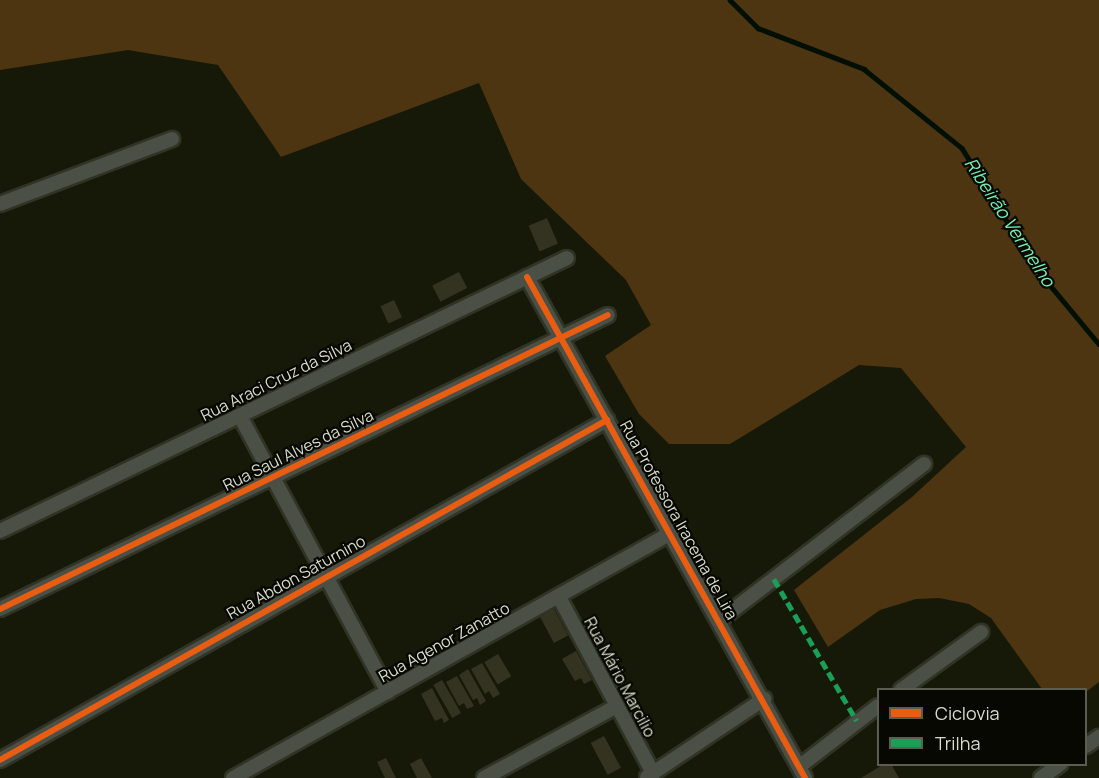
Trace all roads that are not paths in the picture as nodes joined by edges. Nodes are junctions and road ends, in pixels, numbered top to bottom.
1 (172, 139) dead end
2 (0, 204) edge
3 (567, 258) dead end
4 (527, 277) junction
5 (608, 315) dead end
6 (561, 338) junction
7 (240, 416) junction
8 (608, 420) junction
9 (924, 464) dead end
10 (273, 477) junction
11 (0, 531) edge
12 (671, 533) junction
13 (326, 575) junction
14 (559, 597) junction
15 (0, 609) edge
16 (720, 620) junction
17 (981, 632) dead end
18 (905, 688) edge
19 (388, 692) junction
20 (764, 699) junction
21 (617, 706) junction
22 (877, 708) edge
23 (0, 760) edge
24 (1059, 766) edge
25 (803, 772) edge
26 (649, 776) edge
27 (233, 778) edge
28 (484, 778) edge
29 (1041, 778) edge

1 - 2 street
3 - 4 street, Rua Araci Cruz da Silva
4 - 6 street, Rua Professora Iracema de Lira
4 - 7 street, Rua Araci Cruz da Silva
5 - 6 street, Rua Saul Alves da Silva
6 - 8 street, Rua Professora Iracema de Lira
6 - 10 street, Rua Saul Alves da Silva
7 - 10 street
7 - 11 street, Rua Araci Cruz da Silva
8 - 12 street, Rua Professora Iracema de Lira
8 - 13 street, Rua Abdon Saturnino
9 - 16 street
10 - 13 street
10 - 15 street, Rua Saul Alves da Silva
12 - 14 street, Rua Agenor Zanatto
12 - 16 street, Rua Professora Iracema de Lira
13 - 19 street
13 - 23 street, Rua Abdon Saturnino
14 - 19 street, Rua Agenor Zanatto
14 - 21 street, Rua Mário Marcilio
16 - 20 street, Rua Professora Iracema de Lira
17 - 18 street
19 - 27 street, Rua Agenor Zanatto
20 - 25 street, Rua Professora Iracema de Lira
20 - 26 street
21 - 26 street, Rua Mário Marcilio
21 - 28 street
22 - 25 street
24 - 29 street

